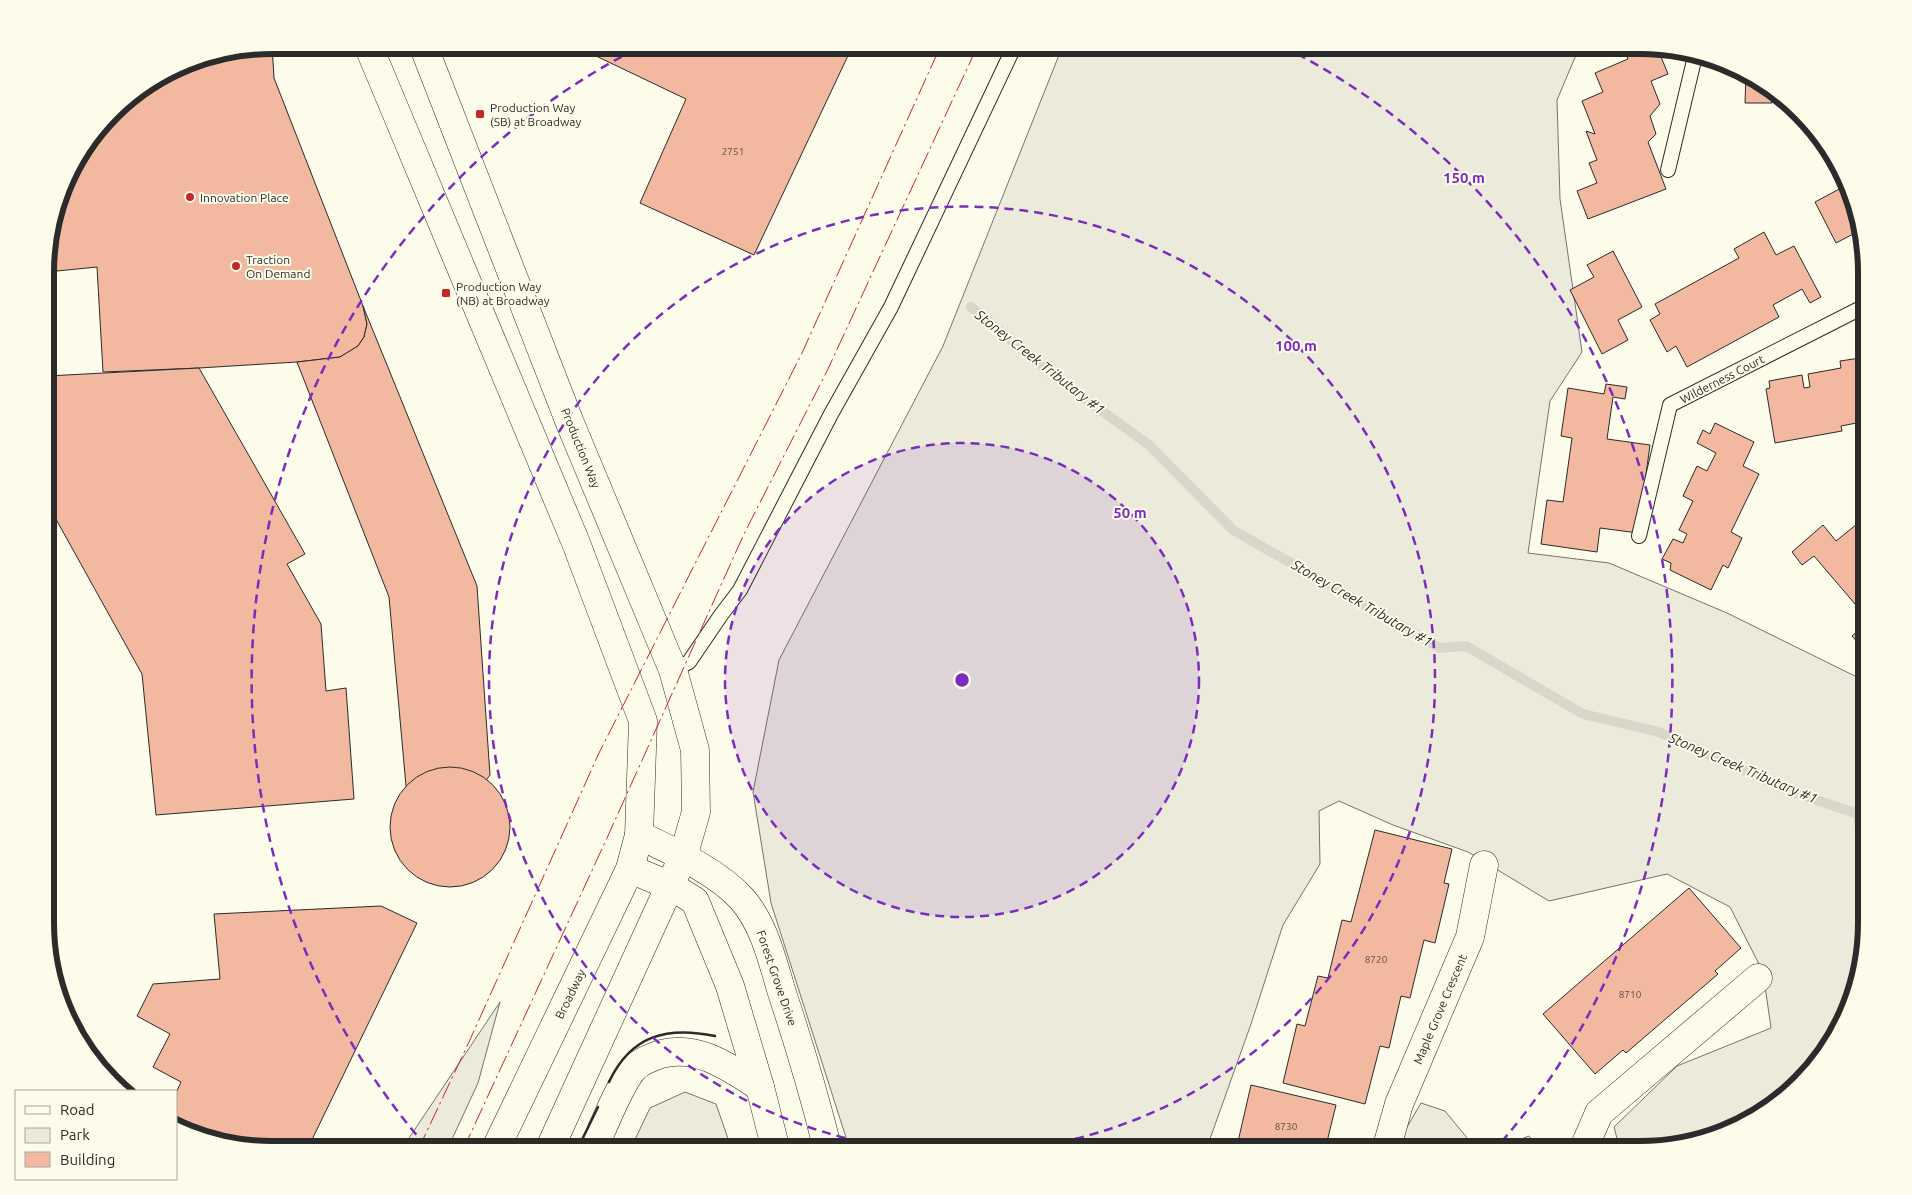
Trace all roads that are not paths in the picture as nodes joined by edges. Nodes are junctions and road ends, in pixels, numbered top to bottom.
1 (372, 54) edge
2 (426, 54) edge
3 (1011, 54) edge
4 (1694, 60) edge
5 (1668, 170) dead end
6 (1858, 309) edge
7 (1639, 536) dead end
8 (673, 670) junction
9 (639, 835) junction
10 (683, 857) junction
11 (1484, 865) dead end
12 (630, 869) junction
13 (671, 886) junction
14 (1758, 978) dead end
15 (760, 1087) junction
16 (498, 1141) edge
17 (553, 1141) edge
18 (596, 1141) edge
19 (774, 1141) edge
20 (826, 1141) edge
21 (1389, 1141) edge
22 (1587, 1141) edge

1 - 9 street
2 - 8 street, Production Way
3 - 8 lane
4 - 5 lane
6 - 7 lane, Wilderness Court
8 - 10 street, Production Way
9 - 10 street, Forest Grove Drive
9 - 12 street, Broadway
10 - 13 street
10 - 20 street, Forest Grove Drive
11 - 21 street, Maple Grove Crescent
12 - 13 street
12 - 16 street, Broadway
13 - 15 street
13 - 17 street
14 - 22 street
15 - 18 street
15 - 19 street

